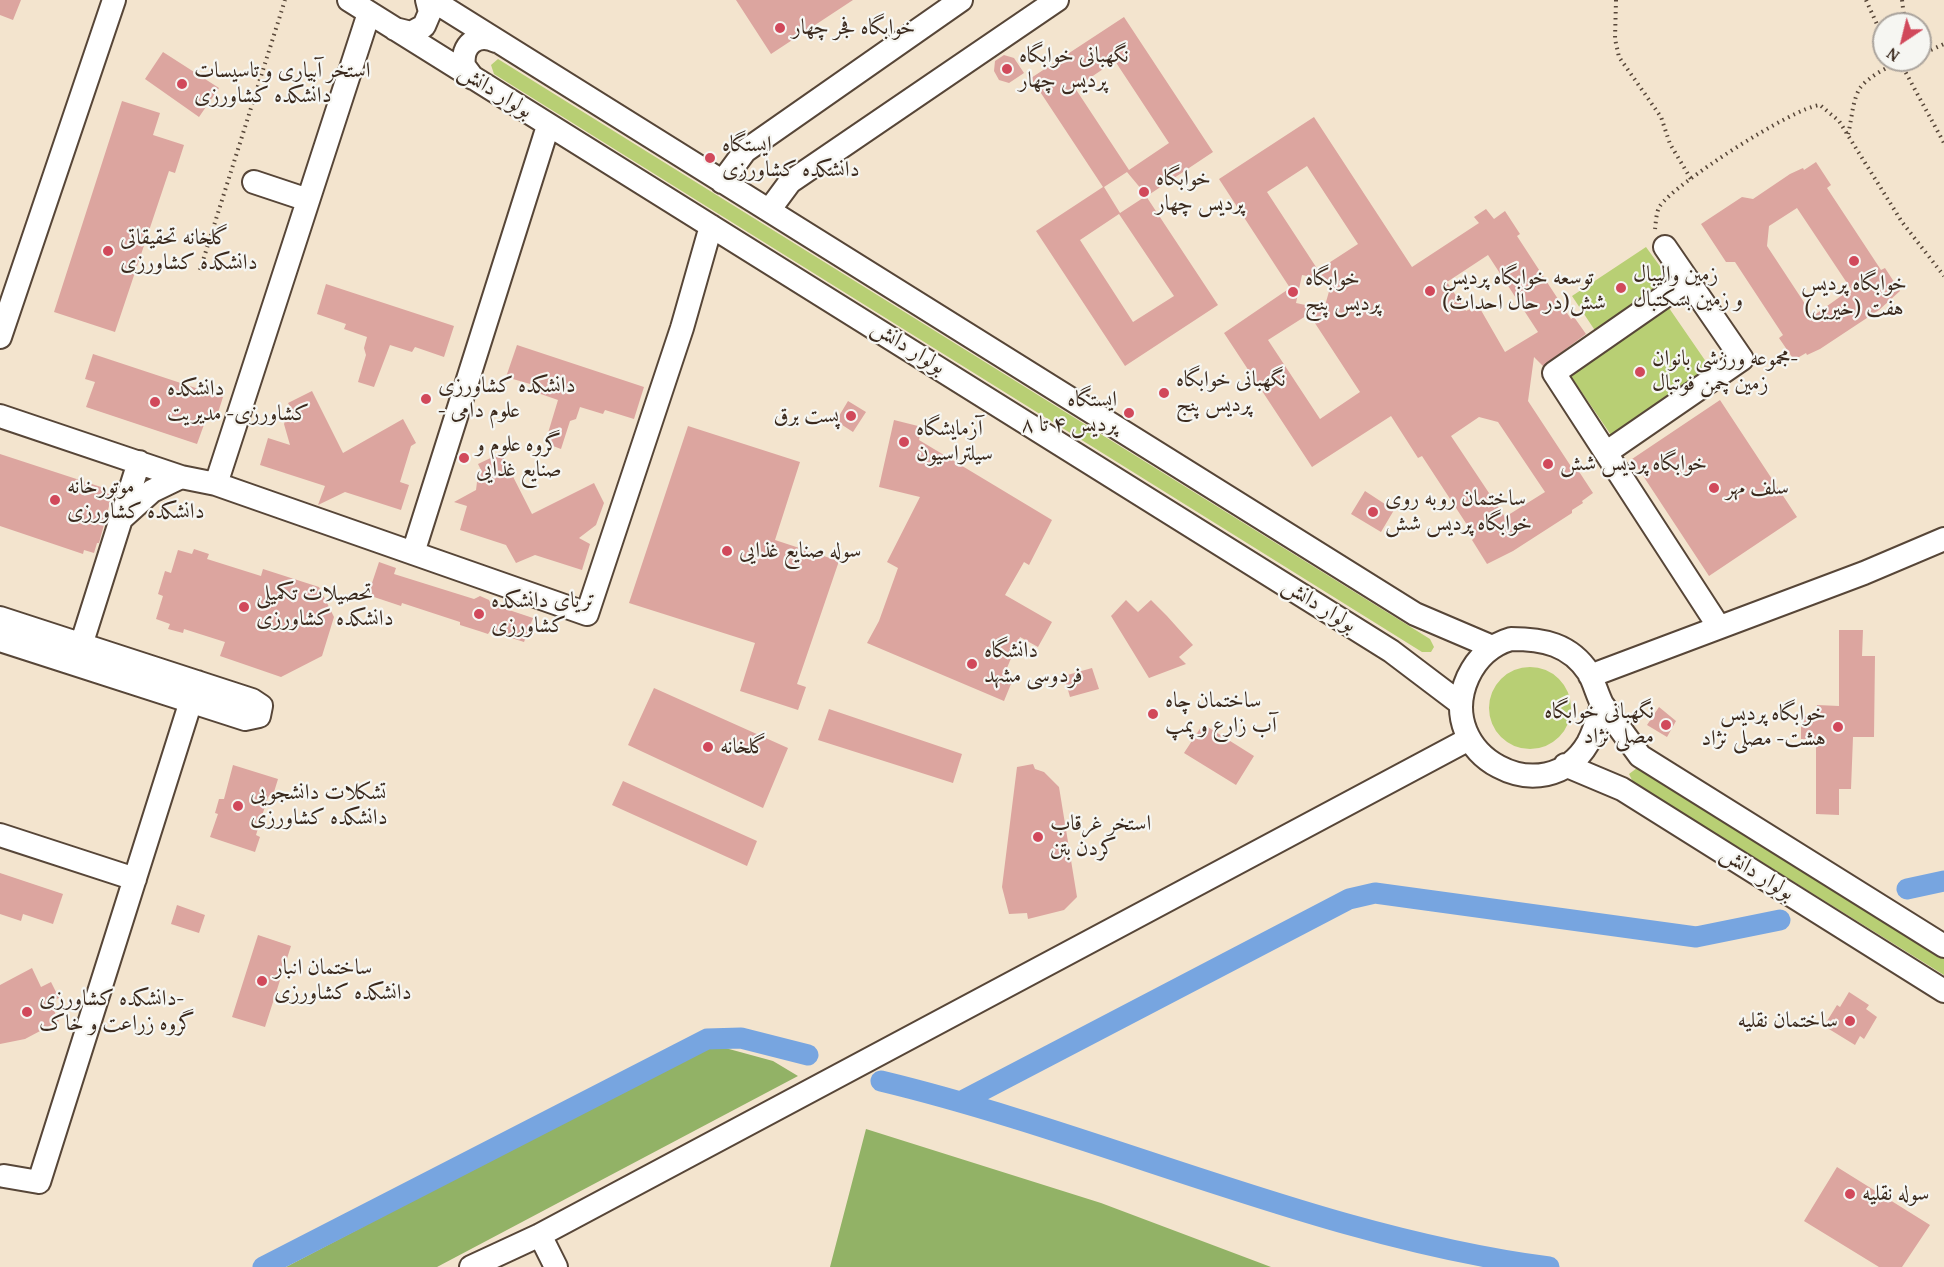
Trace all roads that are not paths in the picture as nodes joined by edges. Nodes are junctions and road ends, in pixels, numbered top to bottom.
1 (114, 0) edge
2 (349, 0) edge
3 (427, 0) edge
4 (432, 0) edge
5 (960, 0) edge
6 (1057, 0) edge
7 (369, 13) junction
8 (395, 29) junction
9 (496, 41) junction
10 (473, 78) junction
11 (548, 126) junction
12 (254, 182) dead end
13 (722, 182) junction
14 (308, 200) junction
15 (770, 209) junction
16 (711, 226) junction
17 (1660, 238) road end
18 (1688, 280) junction
19 (0, 337) edge
20 (0, 416) edge
21 (1607, 452) junction
22 (139, 462) junction
23 (181, 477) junction
24 (216, 484) junction
25 (121, 519) junction
26 (1944, 539) edge
27 (413, 553) junction
28 (0, 618) edge
29 (1719, 627) junction
30 (0, 640) edge
31 (1490, 646) junction
32 (78, 654) junction
33 (1590, 676) junction
34 (1461, 704) junction
35 (1602, 704) junction
36 (1469, 739) junction
37 (1565, 765) junction
38 (0, 835) edge
39 (135, 879) junction
40 (1944, 946) edge
41 (1944, 991) edge
42 (4, 1176) dead end
43 (540, 1236) junction
44 (471, 1267) edge
45 (556, 1267) edge

1 - 19 street
2 - 7 street, بولوار دانش
3 - 8 street
4 - 9 street, بولوار دانش
5 - 13 street
6 - 15 street
7 - 8 street, بولوار دانش
7 - 14 street
8 - 10 street, بولوار دانش
9 - 10 street
9 - 13 street, بولوار دانش
10 - 11 street, بولوار دانش
11 - 16 street, بولوار دانش
11 - 27 street
12 - 14 street
13 - 15 street, بولوار دانش
14 - 24 street
15 - 31 street, بولوار دانش
16 - 27 street
16 - 34 street, بولوار دانش
17 - 18 street
18 - 21 street
18 - 21 street
20 - 22 street
21 - 29 street
22 - 23 street
22 - 25 street
23 - 24 street
23 - 25 street
24 - 27 street
25 - 32 street
26 - 29 street
28 - 32 street
29 - 33 street
30 - 32 street
31 - 33 street
31 - 34 street
32 - 39 street
33 - 35 street
34 - 36 street
35 - 37 street
35 - 40 street, بولوار دانش
36 - 37 street
36 - 43 street
37 - 41 street, بولوار دانش
38 - 39 street
39 - 42 street
43 - 44 street
43 - 45 street

